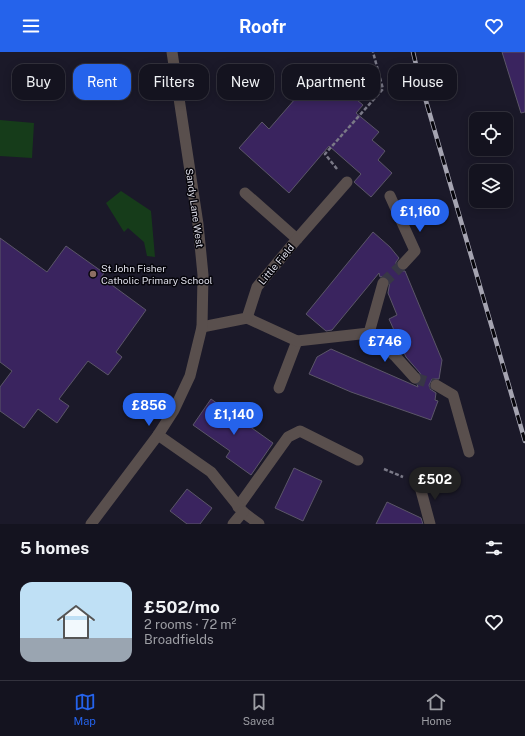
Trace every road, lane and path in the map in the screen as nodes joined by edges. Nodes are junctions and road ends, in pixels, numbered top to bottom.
1 (172, 52) edge
2 (373, 52) edge
3 (347, 182) joint
4 (245, 193) dead end
5 (390, 196) dead end
6 (296, 239) junction
7 (402, 264) tunnel mouth
8 (383, 283) tunnel mouth
9 (247, 318) junction
10 (202, 326) junction
11 (369, 334) junction
12 (297, 341) junction
13 (416, 378) tunnel mouth
14 (436, 385) tunnel mouth
15 (279, 388) dead end
16 (158, 435) junction
17 (469, 452) dead end
18 (358, 460) dead end
19 (419, 483) dead end
20 (240, 509) junction
21 (91, 524) edge
22 (233, 524) edge
23 (259, 524) edge
24 (430, 524) edge

1 - 10 street, Sandy Lane West
2 - 3 path
3 - 6 street, Little Field
4 - 6 street
5 - 7 street
6 - 9 street, Little Field
8 - 11 street
9 - 10 street
9 - 12 street
10 - 16 street, Sandy Lane West
11 - 12 street
11 - 13 street
12 - 15 street
14 - 17 street
16 - 20 street
16 - 21 street, Sandy Lane West
18 - 20 street
19 - 24 street
20 - 22 street
20 - 23 street

